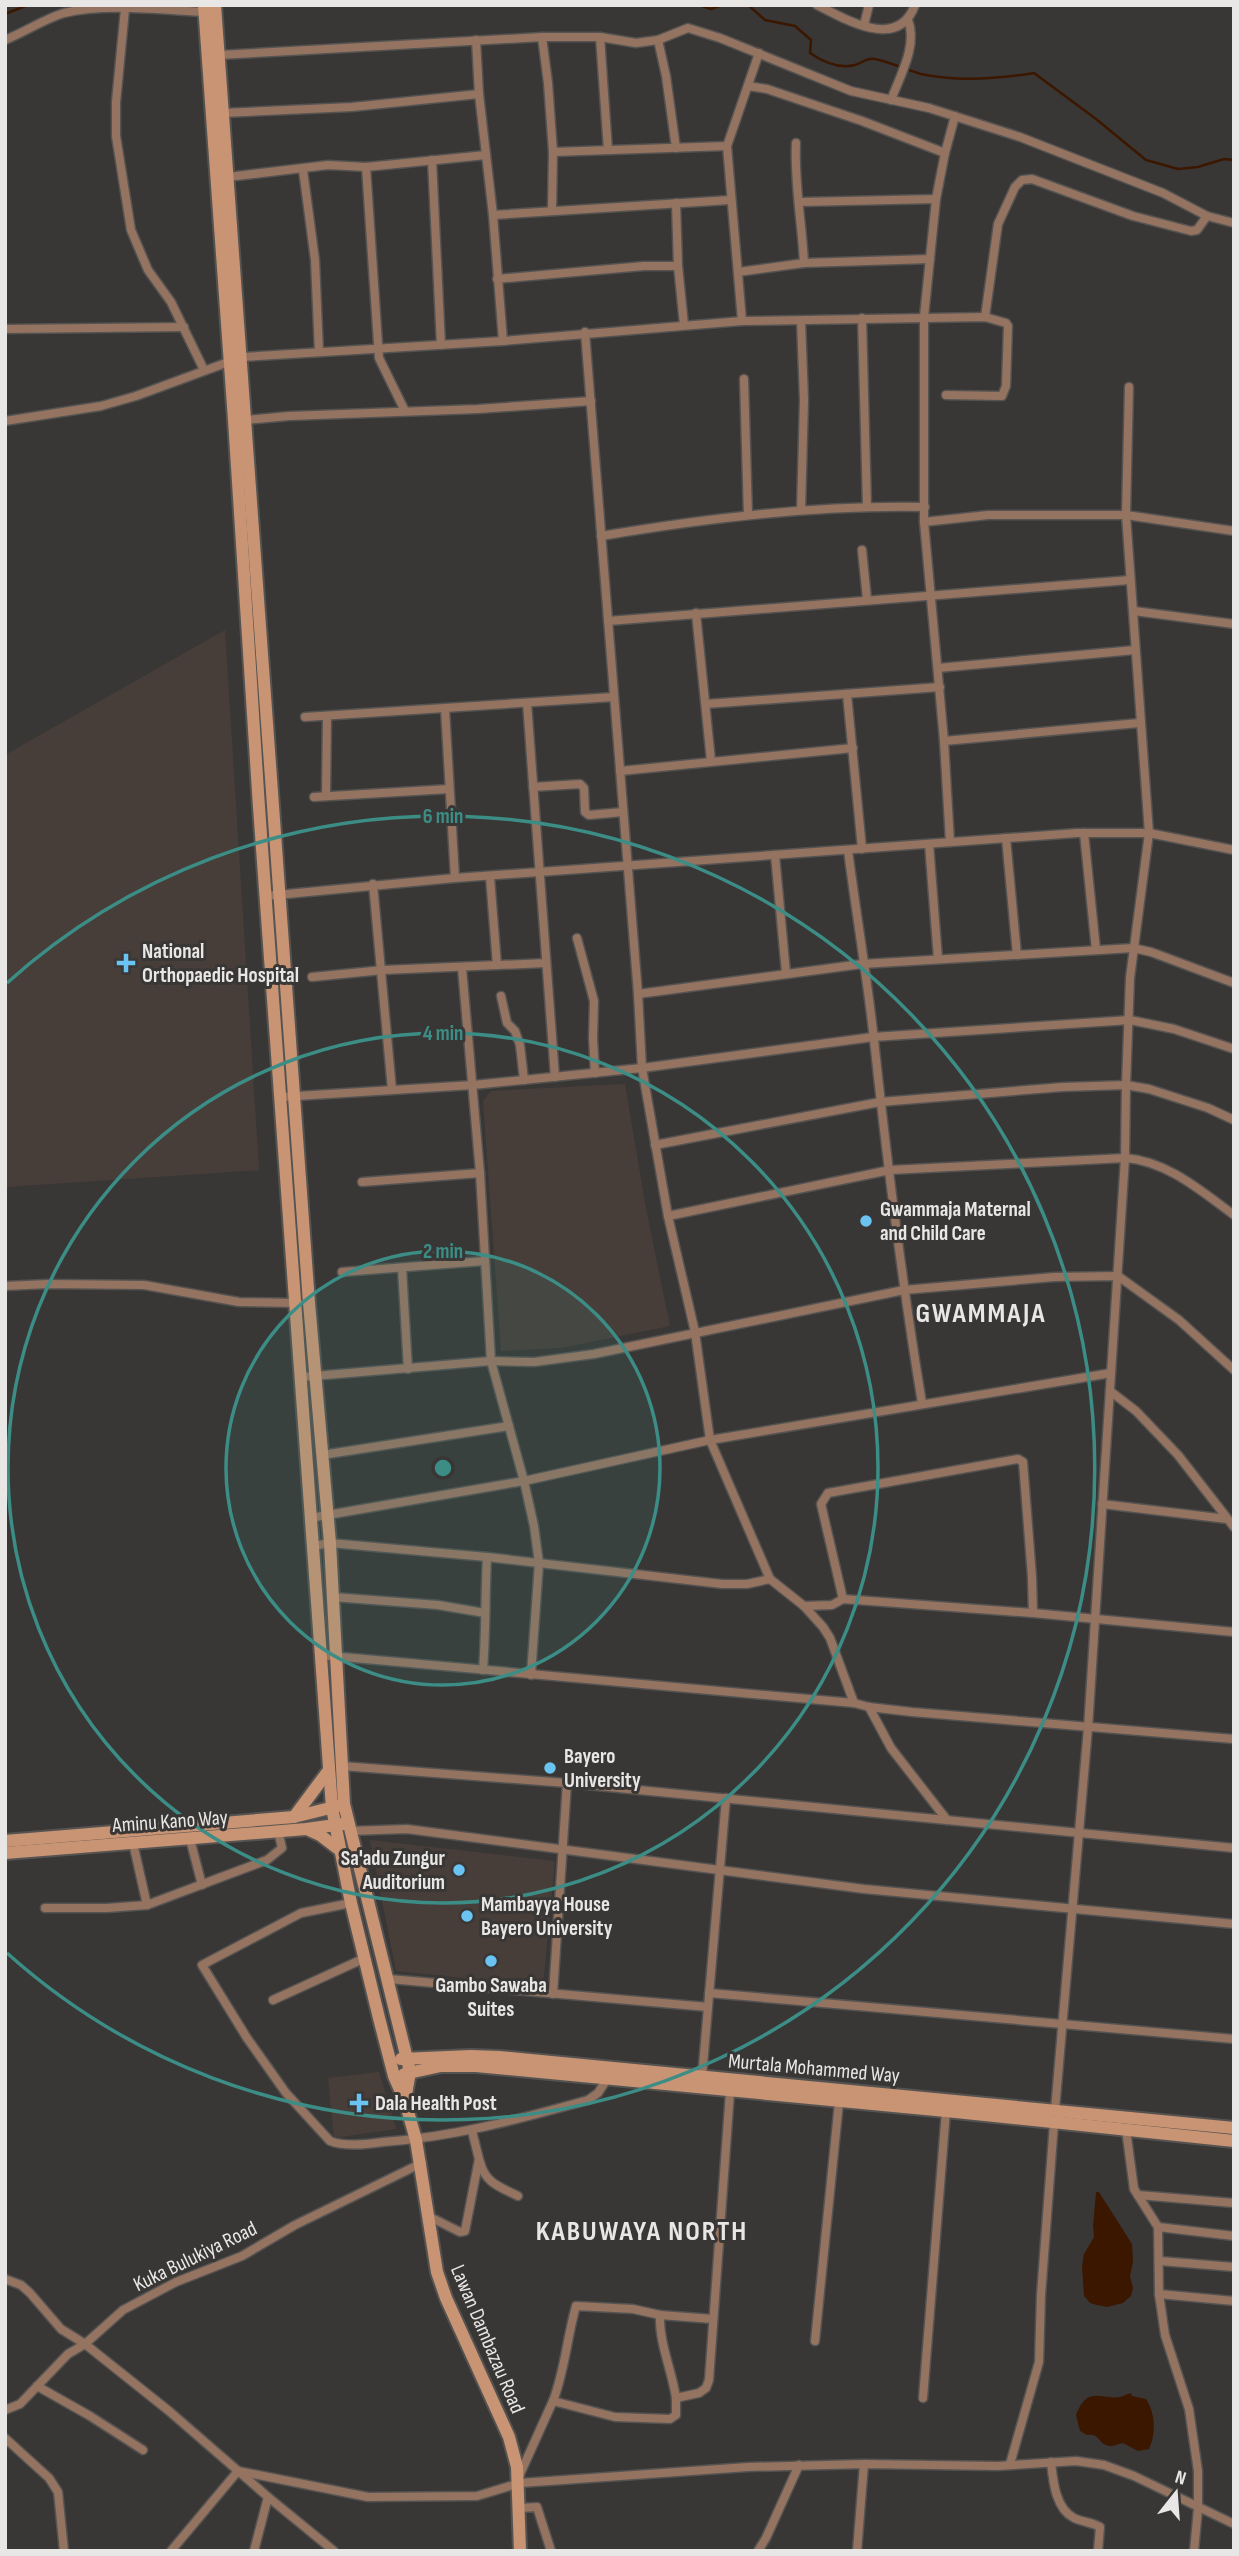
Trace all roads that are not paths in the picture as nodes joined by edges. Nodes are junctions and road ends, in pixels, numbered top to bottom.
1 (817, 5) edge
2 (869, 5) edge
3 (915, 5) edge
4 (208, 8) edge
5 (125, 9) junction
6 (908, 20) junction
7 (864, 25) junction
8 (542, 37) junction
9 (600, 37) junction
10 (5, 40) edge
11 (477, 40) junction
12 (658, 40) junction
13 (759, 53) junction
14 (219, 55) junction
15 (748, 86) junction
16 (479, 94) junction
17 (891, 100) junction
18 (223, 113) junction
19 (955, 116) junction
20 (796, 143) dead end
21 (727, 146) junction
22 (676, 148) junction
23 (608, 150) junction
24 (553, 152) junction
25 (945, 153) junction
26 (486, 155) junction
27 (432, 160) junction
28 (366, 167) junction
29 (303, 170) junction
30 (228, 177) junction
31 (936, 199) junction
32 (730, 200) junction
33 (800, 202) junction
34 (676, 203) junction
35 (552, 211) junction
36 (493, 215) junction
37 (1207, 216) junction
38 (1234, 223) edge
39 (930, 259) junction
40 (804, 263) junction
41 (678, 266) junction
42 (738, 272) junction
43 (497, 279) junction
44 (924, 317) junction
45 (985, 317) junction
46 (862, 318) junction
47 (742, 320) junction
48 (801, 321) junction
49 (684, 325) junction
50 (184, 327) junction
51 (5, 329) edge
52 (585, 332) junction
53 (503, 341) junction
54 (440, 345) junction
55 (378, 348) junction
56 (318, 352) junction
57 (235, 359) junction
58 (204, 370) junction
59 (744, 379) dead end
60 (1129, 387) dead end
61 (946, 395) dead end
62 (591, 401) junction
63 (405, 411) junction
64 (246, 419) junction
65 (5, 421) edge
66 (867, 506) junction
67 (925, 507) junction
68 (801, 510) junction
69 (748, 515) junction
70 (1126, 515) junction
71 (924, 522) junction
72 (1234, 531) edge
73 (601, 536) junction
74 (862, 550) dead end
75 (1130, 580) junction
76 (929, 594) junction
77 (867, 599) junction
78 (1135, 611) junction
79 (696, 613) junction
80 (608, 621) junction
81 (1234, 624) edge
82 (1135, 650) junction
83 (938, 668) junction
84 (940, 687) junction
85 (847, 694) junction
86 (614, 696) junction
87 (527, 703) junction
88 (706, 704) junction
89 (445, 709) junction
90 (327, 716) junction
91 (305, 717) dead end
92 (1139, 723) junction
93 (944, 741) junction
94 (853, 748) junction
95 (711, 761) junction
96 (620, 771) junction
97 (533, 787) junction
98 (449, 789) junction
99 (326, 796) junction
100 (314, 797) dead end
101 (623, 812) junction
102 (1084, 833) junction
103 (1149, 833) junction
104 (1006, 838) junction
105 (950, 842) junction
106 (929, 844) junction
107 (862, 849) junction
108 (849, 850) junction
109 (1234, 850) edge
110 (775, 855) junction
111 (627, 867) junction
112 (539, 873) junction
113 (490, 877) junction
114 (455, 878) junction
115 (373, 884) junction
116 (280, 895) junction
117 (266, 896) junction
118 (577, 938) dead end
119 (1133, 948) junction
120 (1096, 950) junction
121 (1017, 955) junction
122 (938, 960) junction
123 (546, 963) junction
124 (862, 964) junction
125 (497, 965) junction
126 (462, 968) junction
127 (383, 970) junction
128 (786, 973) junction
129 (312, 977) dead end
130 (1234, 983) edge
131 (638, 994) junction
132 (501, 996) dead end
133 (1130, 1020) junction
134 (873, 1037) junction
135 (1234, 1049) edge
136 (642, 1068) junction
137 (595, 1073) junction
138 (555, 1077) junction
139 (524, 1080) junction
140 (473, 1085) junction
141 (1125, 1085) junction
142 (392, 1090) junction
143 (288, 1096) junction
144 (880, 1102) junction
145 (1234, 1120) edge
146 (655, 1145) junction
147 (1125, 1158) junction
148 (890, 1170) junction
149 (480, 1173) junction
150 (362, 1182) dead end
151 (1234, 1215) edge
152 (668, 1216) junction
153 (485, 1261) junction
154 (402, 1268) junction
155 (342, 1272) dead end
156 (1118, 1276) junction
157 (5, 1286) edge
158 (904, 1290) junction
159 (303, 1303) junction
160 (695, 1332) junction
161 (491, 1361) junction
162 (408, 1369) junction
163 (1234, 1370) edge
164 (1111, 1373) junction
165 (315, 1374) junction
166 (302, 1377) junction
167 (1110, 1391) junction
168 (922, 1403) junction
169 (509, 1426) junction
170 (710, 1440) junction
171 (322, 1455) junction
172 (324, 1476) junction
173 (307, 1478) junction
174 (524, 1481) junction
175 (1102, 1504) junction
176 (327, 1515) junction
177 (310, 1518) junction
178 (1227, 1519) junction
179 (1234, 1527) edge
180 (330, 1543) junction
181 (313, 1546) junction
182 (487, 1557) junction
183 (539, 1563) junction
184 (770, 1579) junction
185 (333, 1597) junction
186 (843, 1599) junction
187 (804, 1606) junction
188 (485, 1613) junction
189 (1033, 1613) junction
190 (1095, 1619) junction
191 (1234, 1632) edge
192 (320, 1655) junction
193 (336, 1656) junction
194 (483, 1670) junction
195 (531, 1675) junction
196 (854, 1703) junction
197 (869, 1707) junction
198 (1088, 1728) junction
199 (1234, 1739) edge
200 (342, 1766) junction
201 (329, 1770) junction
202 (567, 1783) junction
203 (726, 1798) junction
204 (338, 1806) junction
205 (294, 1817) junction
206 (947, 1820) junction
207 (344, 1827) junction
208 (306, 1829) junction
209 (278, 1831) junction
210 (1080, 1834) junction
211 (190, 1839) junction
212 (5, 1841) edge
213 (133, 1843) junction
214 (562, 1848) junction
215 (1234, 1848) edge
216 (341, 1851) junction
217 (5, 1853) edge
218 (720, 1870) junction
219 (202, 1885) junction
220 (351, 1903) junction
221 (147, 1905) junction
222 (45, 1908) dead end
223 (1072, 1910) junction
224 (1234, 1924) edge
225 (365, 1958) junction
226 (389, 1979) junction
227 (709, 1993) junction
228 (552, 1994) junction
229 (273, 2000) dead end
230 (708, 2007) junction
231 (1063, 2023) junction
232 (401, 2031) junction
233 (1234, 2039) edge
234 (440, 2057) junction
235 (407, 2059) junction
236 (390, 2061) junction
237 (410, 2073) junction
238 (394, 2076) junction
239 (702, 2077) junction
240 (607, 2079) junction
241 (730, 2092) junction
242 (405, 2101) junction
243 (839, 2102) junction
244 (946, 2111) junction
245 (1055, 2117) junction
246 (1234, 2128) edge
247 (1126, 2130) junction
248 (472, 2131) junction
249 (416, 2140) junction
250 (1234, 2141) edge
251 (479, 2159) junction
252 (422, 2163) junction
253 (1138, 2194) junction
254 (518, 2196) dead end
255 (1234, 2203) edge
256 (428, 2216) junction
257 (1158, 2227) junction
258 (1234, 2236) edge
259 (1160, 2261) junction
260 (1234, 2267) edge
261 (5, 2279) edge
262 (1159, 2294) junction
263 (1234, 2301) edge
264 (660, 2315) junction
265 (713, 2319) junction
266 (815, 2341) dead end
267 (85, 2344) junction
268 (37, 2386) junction
269 (676, 2398) junction
270 (923, 2398) dead end
271 (553, 2400) junction
272 (5, 2410) edge
273 (5, 2438) edge
274 (142, 2450) dead end
275 (1051, 2462) junction
276 (864, 2464) junction
277 (1010, 2464) junction
278 (799, 2465) junction
279 (238, 2471) junction
280 (519, 2480) junction
281 (268, 2497) junction
282 (520, 2508) junction
283 (1198, 2509) junction
284 (1234, 2524) edge
285 (64, 2551) edge
286 (171, 2551) edge
287 (254, 2551) edge
288 (334, 2551) edge
289 (520, 2551) edge
290 (551, 2551) edge
291 (758, 2551) edge
292 (857, 2551) edge
293 (1098, 2551) edge
294 (1195, 2551) edge

1 - 7 street
2 - 7 street
3 - 6 street
4 - 5 street
4 - 14 main road
4 - 57 main road
5 - 10 street
5 - 50 street
6 - 7 street
6 - 17 street
8 - 9 street
8 - 11 street
8 - 24 street
9 - 12 street
9 - 23 street
11 - 14 street
11 - 16 street
12 - 13 street
12 - 22 street
13 - 15 street
13 - 17 street
14 - 18 main road
15 - 21 street
15 - 25 street
16 - 18 street
16 - 26 street
17 - 19 street
18 - 30 main road
19 - 25 street
19 - 37 street
20 - 33 street
21 - 22 street
21 - 32 street
22 - 23 street
23 - 24 street
24 - 35 street
25 - 31 street
26 - 27 street
26 - 36 street
27 - 28 street
27 - 54 street
28 - 29 street
28 - 55 street
29 - 30 street
29 - 56 street
30 - 57 main road
31 - 33 street
31 - 39 street
32 - 34 street
32 - 42 street
33 - 40 street
34 - 35 street
34 - 41 street
35 - 36 street
36 - 43 street
37 - 38 street
37 - 45 street
39 - 40 street
39 - 44 street
40 - 42 street
41 - 43 street
41 - 49 street
42 - 47 street
43 - 53 street
44 - 45 street
44 - 46 street
44 - 67 street
45 - 61 street
46 - 48 street
46 - 66 street
47 - 48 street
47 - 49 street
48 - 68 street
49 - 52 street
50 - 51 street
50 - 58 street
52 - 53 street
52 - 62 street
53 - 54 street
54 - 55 street
55 - 56 street
55 - 63 street
56 - 57 street
57 - 58 street
57 - 64 main road
57 - 117 main road
58 - 65 street
59 - 69 street
60 - 70 street
62 - 63 street
62 - 73 street
63 - 64 street
64 - 116 main road
66 - 67 street
66 - 68 street
67 - 71 street
68 - 69 street
69 - 73 street
70 - 71 street
70 - 72 street
70 - 75 street
71 - 76 street
73 - 80 street
74 - 77 street
75 - 76 street
75 - 78 street
76 - 77 street
76 - 83 street
77 - 79 street
78 - 81 street
78 - 82 street
79 - 80 street
79 - 88 street
80 - 86 street
82 - 83 street
82 - 92 street
83 - 84 street
84 - 85 street
84 - 93 street
85 - 88 street
85 - 94 street
86 - 87 street
86 - 96 street
87 - 89 street
87 - 97 street
88 - 95 street
89 - 90 street
89 - 98 street
90 - 91 street
90 - 99 street
92 - 93 street
92 - 103 street
93 - 105 street
94 - 95 street
94 - 107 street
95 - 96 street
96 - 101 street
97 - 101 street
97 - 112 street
98 - 99 street
98 - 114 street
99 - 100 street
101 - 111 street
102 - 103 street
102 - 104 street
102 - 120 street
103 - 109 street
103 - 119 street
104 - 105 street
104 - 121 street
105 - 106 street
106 - 107 street
106 - 122 street
107 - 108 street
108 - 110 street
108 - 124 street
110 - 111 street
110 - 128 street
111 - 112 street
111 - 131 street
112 - 113 street
112 - 123 street
113 - 114 street
113 - 125 street
114 - 115 street
115 - 116 street
115 - 127 street
116 - 117 street
116 - 143 main road
117 - 143 main road
118 - 137 street
119 - 120 street
119 - 130 street
119 - 133 street
120 - 121 street
121 - 122 street
122 - 124 street
123 - 125 street
123 - 138 street
124 - 128 street
124 - 134 street
125 - 126 street
126 - 127 street
126 - 140 street
127 - 129 street
127 - 142 street
128 - 131 street
131 - 136 street
132 - 139 street
133 - 134 street
133 - 135 street
133 - 141 street
134 - 136 street
134 - 144 street
136 - 137 street
136 - 146 street
137 - 138 street
138 - 139 street
139 - 140 street
140 - 142 street
140 - 149 street
141 - 144 street
141 - 145 street
141 - 147 street
142 - 143 street
143 - 159 main road
144 - 146 street
144 - 148 street
146 - 152 street
147 - 148 street
147 - 151 street
147 - 156 street
148 - 152 street
148 - 158 street
149 - 150 street
149 - 153 street
152 - 160 street
153 - 154 street
153 - 161 street
154 - 155 street
154 - 162 street
156 - 158 street
156 - 163 street
156 - 164 street
157 - 159 street
158 - 160 street
158 - 168 street
159 - 165 main road
159 - 166 main road
160 - 161 street
160 - 170 street
161 - 162 street
161 - 169 street
162 - 165 street
164 - 167 street
164 - 168 street
165 - 166 street
165 - 171 main road
166 - 173 main road
167 - 175 street
167 - 178 street
168 - 170 street
169 - 171 street
169 - 174 street
170 - 174 street
170 - 184 street
171 - 172 main road
172 - 173 main road
172 - 176 main road
173 - 177 main road
174 - 176 street
174 - 183 street
175 - 178 street
175 - 190 street
176 - 177 street
176 - 180 main road
177 - 181 main road
178 - 179 street
180 - 181 street
180 - 182 street
180 - 185 main road
181 - 192 main road
182 - 183 street
182 - 188 street
183 - 184 street
183 - 195 street
184 - 187 street
185 - 188 street
185 - 193 main road
186 - 187 street
186 - 189 street
186 - 189 street
187 - 196 street
188 - 194 street
189 - 190 street
190 - 191 street
190 - 198 street
192 - 193 street
192 - 201 main road
193 - 194 street
193 - 200 main road
194 - 195 street
195 - 196 street
196 - 197 street
197 - 198 street
197 - 206 street
198 - 199 street
198 - 210 street
200 - 202 street
200 - 204 main road
201 - 204 main road
201 - 205 main road
202 - 203 street
202 - 214 street
203 - 206 street
203 - 218 street
204 - 205 main road, Aminu Kano Way
204 - 207 main road
205 - 212 main road, Aminu Kano Way
206 - 210 street
207 - 208 main road, Aminu Kano Way
207 - 214 street
207 - 216 main road, Lawan Dambazau Road
207 - 226 main road
208 - 209 main road, Aminu Kano Way
208 - 216 main road
209 - 211 main road, Aminu Kano Way
209 - 219 street
210 - 215 street
210 - 223 street
211 - 213 main road, Aminu Kano Way
211 - 219 street
213 - 217 main road, Aminu Kano Way
213 - 221 street
214 - 218 street
214 - 228 street
216 - 220 main road, Lawan Dambazau Road
218 - 223 street
218 - 227 street
219 - 221 street
220 - 225 main road, Lawan Dambazau Road
220 - 249 street
221 - 222 street
223 - 224 street
223 - 231 street
225 - 229 street
225 - 236 main road, Lawan Dambazau Road
226 - 228 street
226 - 232 main road
227 - 230 street
227 - 231 street
228 - 230 street
230 - 239 street
231 - 233 street
231 - 245 street
232 - 234 main road
232 - 235 main road
234 - 235 main road, Murtala Mohammed Way
234 - 239 main road, Murtala Mohammed Way
235 - 236 main road, Murtala Mohammed Way
235 - 237 main road
236 - 238 main road, Lawan Dambazau Road
237 - 238 main road, Murtala Mohammed Way
237 - 240 main road, Murtala Mohammed Way
237 - 242 main road
238 - 242 main road, Lawan Dambazau Road
239 - 245 main road, Murtala Mohammed Way
240 - 241 main road, Murtala Mohammed Way
240 - 248 street
241 - 243 main road, Murtala Mohammed Way
241 - 265 street
242 - 249 main road, Lawan Dambazau Road
243 - 244 main road, Murtala Mohammed Way
243 - 266 street
244 - 245 main road, Murtala Mohammed Way
244 - 270 street
245 - 246 main road, Murtala Mohammed Way
245 - 247 main road, Murtala Mohammed Way
245 - 277 street
247 - 250 main road, Murtala Mohammed Way
247 - 253 street
248 - 249 street
248 - 251 street
249 - 252 main road, Lawan Dambazau Road
251 - 254 street
251 - 256 street
252 - 256 main road, Lawan Dambazau Road
252 - 267 street, Kuka Bulukiya Road
253 - 255 street
253 - 257 street
256 - 280 main road, Lawan Dambazau Road
257 - 258 street
257 - 259 street
259 - 260 street
259 - 262 street
261 - 267 street
262 - 263 street
262 - 283 street
264 - 265 street
264 - 269 street
264 - 271 street
265 - 269 street
267 - 268 street, Kuka Bulukiya Road
267 - 279 street
268 - 272 street, Kuka Bulukiya Road
268 - 274 street
269 - 271 street
271 - 280 street
273 - 285 street
275 - 277 street
275 - 283 street
275 - 293 street
276 - 277 street
276 - 278 street
276 - 292 street
278 - 280 street
278 - 291 street
279 - 280 street
279 - 281 street
279 - 286 street
280 - 282 main road, Lawan Dambazau Road
281 - 287 street
281 - 288 street
282 - 289 main road, Lawan Dambazau Road
282 - 290 street
283 - 284 street
283 - 294 street

